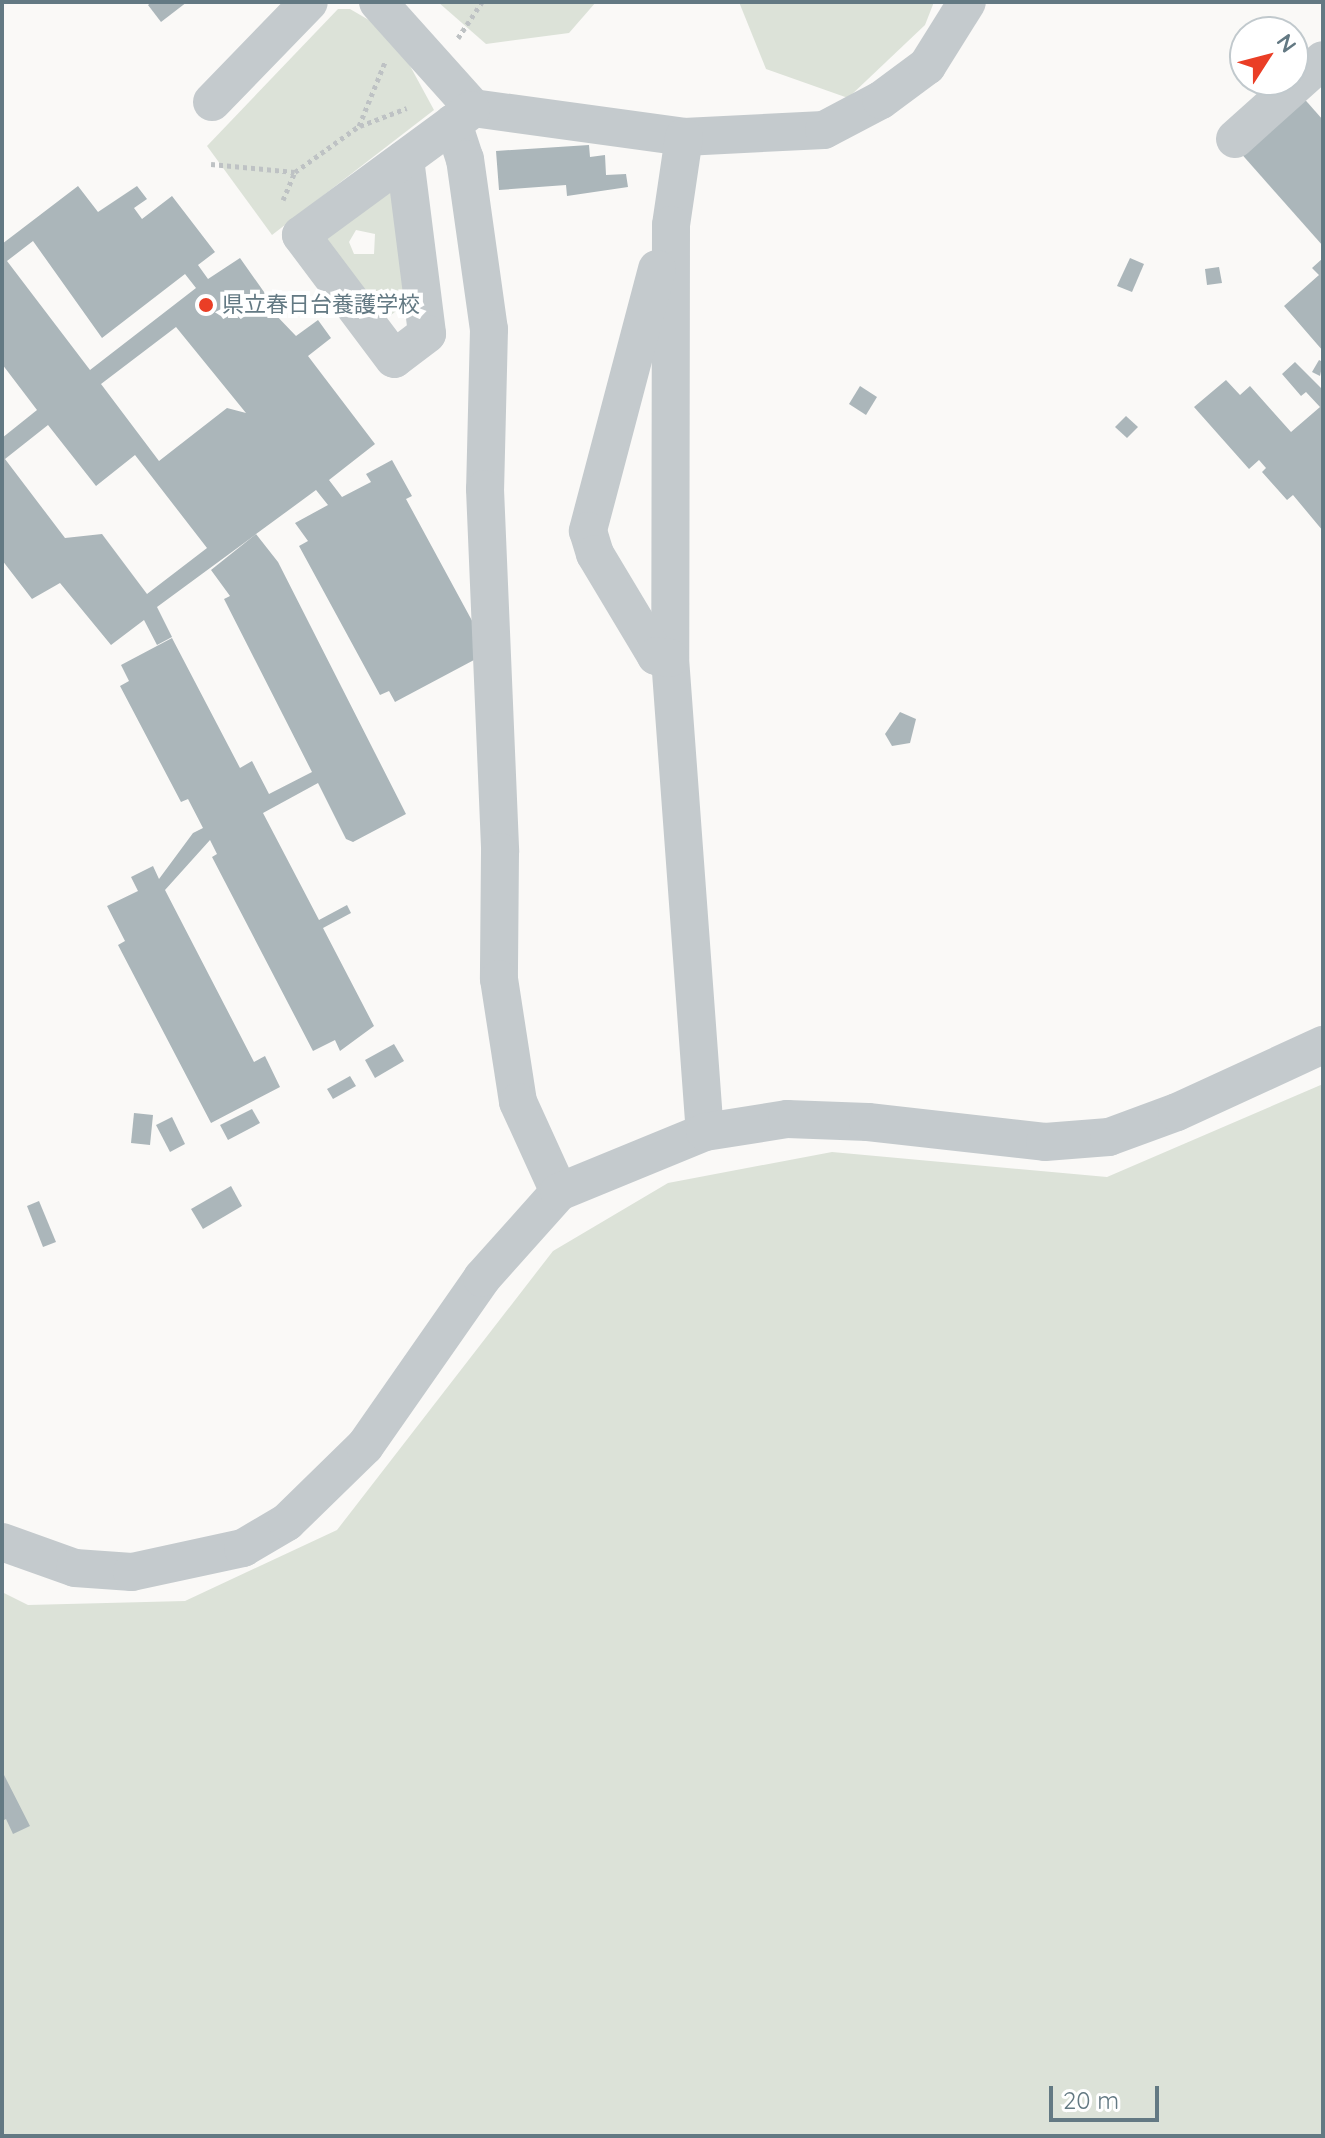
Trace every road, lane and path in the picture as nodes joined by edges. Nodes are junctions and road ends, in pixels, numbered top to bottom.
1 (309, 2) edge
2 (967, 2) edge
3 (387, 12) edge
4 (1323, 60) edge
5 (212, 102) dead end
6 (463, 116) junction
7 (684, 137) junction
8 (1235, 139) dead end
9 (405, 159) junction
10 (211, 164) dead end
11 (675, 200) junction
12 (670, 658) junction
13 (1323, 1045) edge
14 (705, 1132) junction
15 (559, 1192) junction
16 (2, 1542) edge

1 - 5 street
2 - 7 street
3 - 6 street
3 - 10 path
4 - 8 street
6 - 7 street
6 - 9 street
6 - 15 street
7 - 11 street
9 - 9 street
11 - 12 street
11 - 12 street
12 - 14 street
13 - 14 street
14 - 15 street
15 - 16 street

